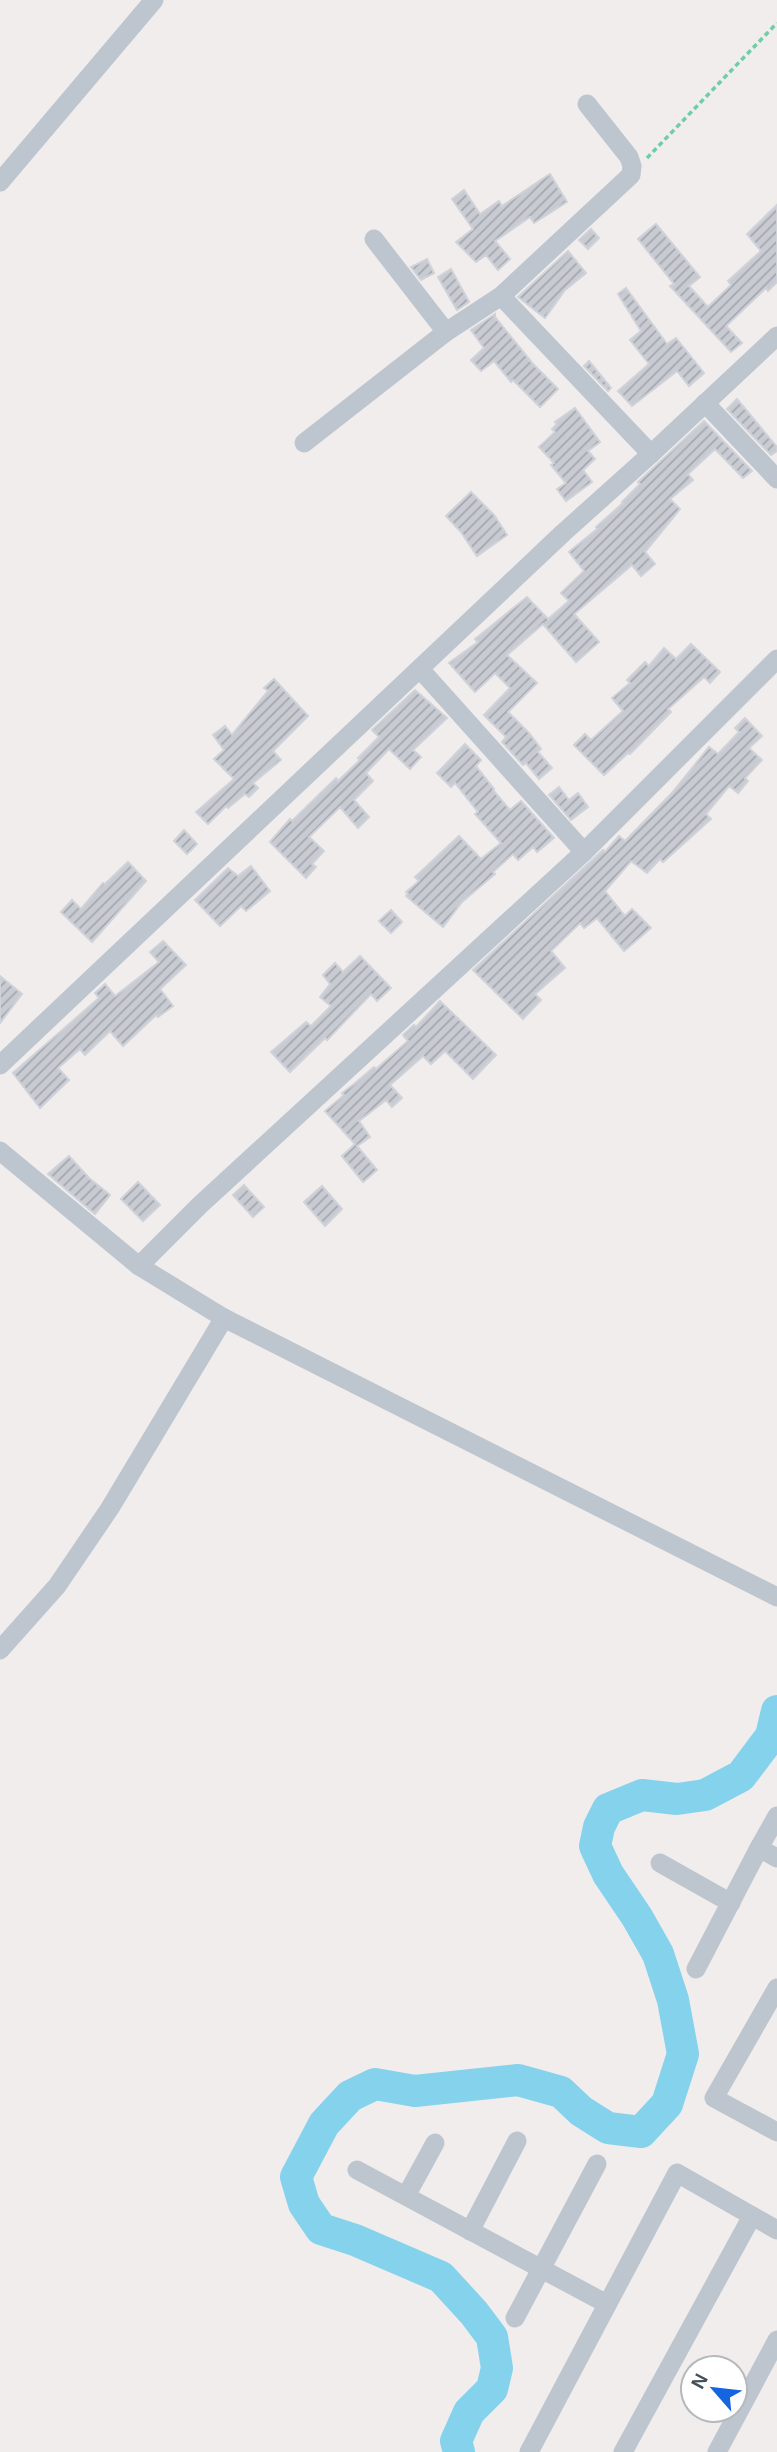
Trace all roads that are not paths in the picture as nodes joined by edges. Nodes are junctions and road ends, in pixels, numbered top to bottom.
1 (154, 0) edge
2 (587, 104) dead end
3 (0, 182) edge
4 (374, 239) dead end
5 (501, 296) junction
6 (446, 332) junction
7 (777, 336) edge
8 (705, 403) junction
9 (304, 443) dead end
10 (651, 454) junction
11 (777, 479) edge
12 (777, 659) edge
13 (420, 669) junction
14 (584, 852) junction
15 (0, 1065) edge
16 (0, 1150) edge
17 (139, 1266) junction
18 (223, 1318) junction
19 (777, 1597) edge
20 (0, 1650) edge
21 (777, 1816) edge
22 (759, 1849) junction
23 (777, 1858) edge
24 (660, 1863) dead end
25 (731, 1903) junction
26 (696, 1969) dead end
27 (777, 1988) edge
28 (777, 2132) edge
29 (517, 2141) dead end
30 (435, 2143) dead end
31 (597, 2164) dead end
32 (357, 2169) dead end
33 (407, 2196) junction
34 (752, 2216) junction
35 (777, 2230) edge
36 (470, 2231) junction
37 (540, 2268) junction
38 (607, 2304) junction
39 (515, 2318) dead end
40 (777, 2340) edge
41 (528, 2452) edge
42 (623, 2452) edge
43 (717, 2452) edge

1 - 3 street
2 - 5 street
4 - 6 street
5 - 6 street
5 - 10 street
6 - 9 street
7 - 8 street
8 - 10 street
8 - 11 street
10 - 13 street
12 - 14 street
13 - 14 street
13 - 15 street
14 - 17 street
16 - 17 street
17 - 18 street
18 - 19 street
18 - 20 street
21 - 22 street
22 - 23 street
22 - 25 street
24 - 25 street
25 - 26 street
27 - 28 street
29 - 36 street
30 - 33 street
31 - 37 street
32 - 33 street
33 - 36 street
34 - 35 street
34 - 38 street
34 - 42 street
36 - 37 street
37 - 38 street
37 - 39 street
38 - 41 street
40 - 43 street

